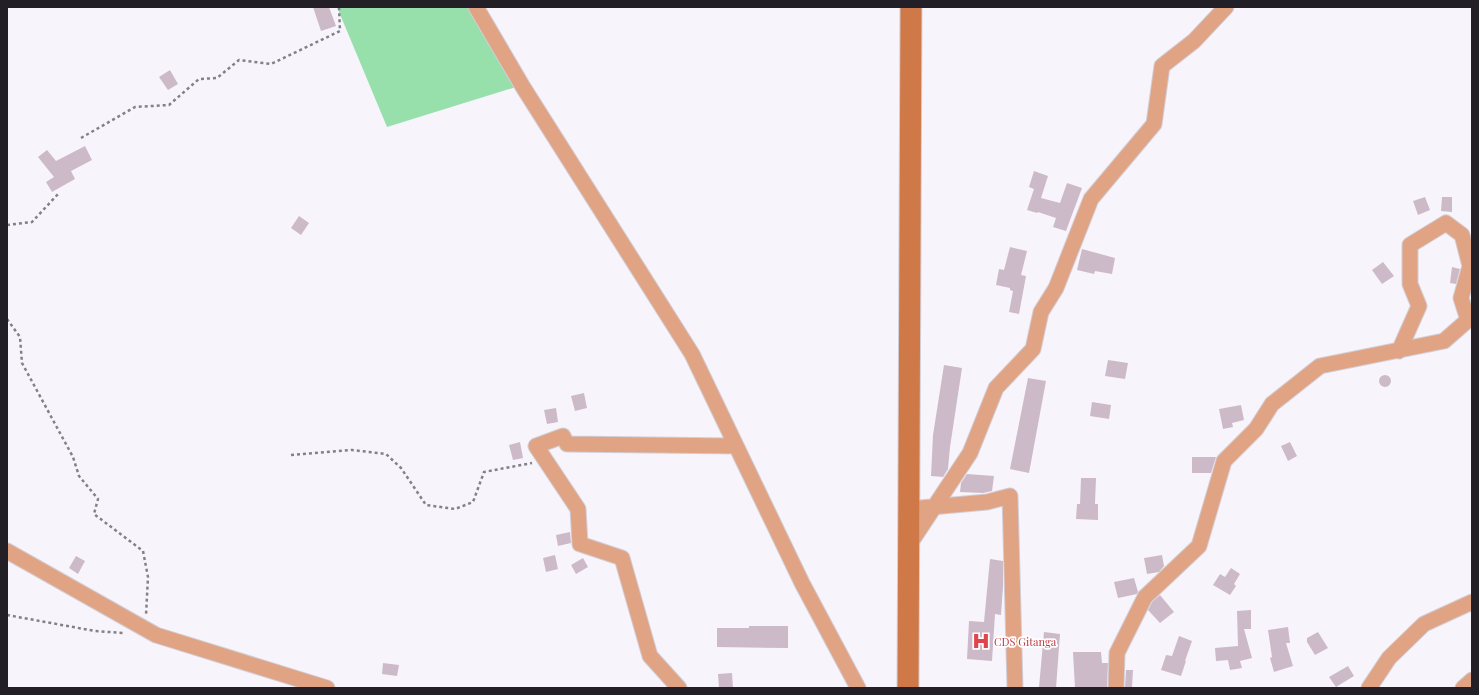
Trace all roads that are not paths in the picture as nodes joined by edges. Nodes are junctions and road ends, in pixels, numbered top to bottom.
1 (476, 7) edge
2 (911, 7) edge
3 (1226, 7) edge
4 (1399, 351) junction
5 (736, 446) junction
6 (934, 507) junction
7 (909, 509) junction
8 (909, 545) junction
9 (7, 551) edge
10 (1472, 602) edge
11 (1472, 680) edge
12 (327, 688) edge
13 (679, 688) edge
14 (858, 688) edge
15 (908, 688) edge
16 (1016, 688) edge
17 (1116, 688) edge
18 (1369, 688) edge
19 (1463, 688) edge

1 - 5 street
2 - 7 main road
3 - 6 street
4 - 4 street
4 - 17 street
5 - 13 street
5 - 14 street
6 - 7 street
6 - 8 street
6 - 16 street
7 - 8 main road
8 - 15 main road
9 - 12 street
10 - 18 street
11 - 19 street

